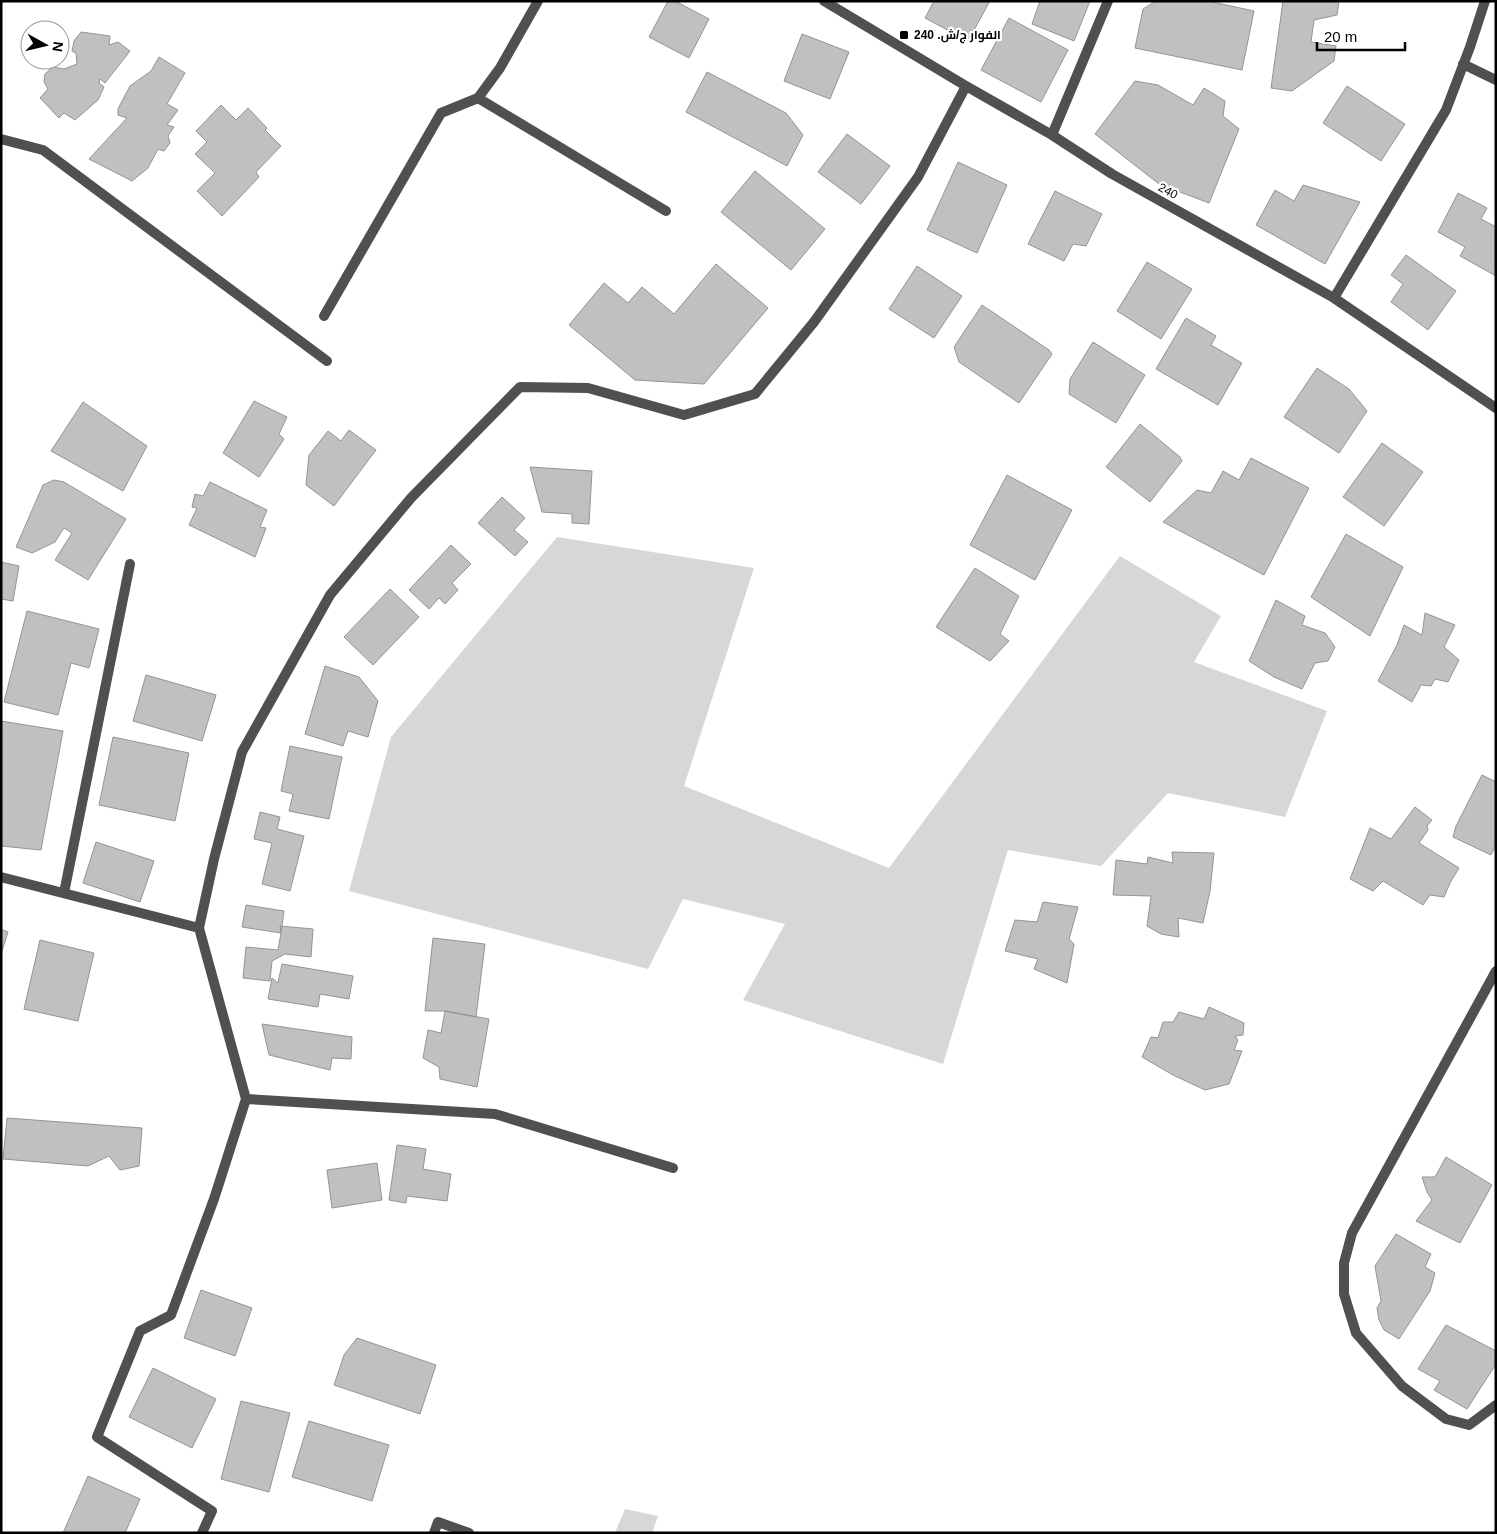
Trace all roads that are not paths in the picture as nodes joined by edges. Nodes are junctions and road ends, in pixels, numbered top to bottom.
1 (538, 1) edge
2 (824, 1) edge
3 (1108, 1) edge
4 (1485, 1) edge
5 (1463, 64) junction
6 (1496, 80) edge
7 (966, 86) junction
8 (478, 98) junction
9 (1052, 135) junction
10 (1, 139) edge
11 (666, 211) dead end
12 (1334, 298) junction
13 (324, 316) dead end
14 (327, 361) dead end
15 (1496, 408) edge
16 (130, 564) dead end
17 (1, 877) edge
18 (64, 893) junction
19 (198, 928) junction
20 (1496, 971) edge
21 (246, 1099) junction
22 (673, 1168) dead end
23 (1496, 1405) edge
24 (202, 1533) edge
25 (434, 1533) edge
26 (469, 1533) edge

1 - 8 street
2 - 7 street, 240
3 - 9 street
4 - 5 street
5 - 6 street
5 - 12 street
7 - 9 street, 240
7 - 19 street
8 - 11 street
8 - 13 street
9 - 12 street, 240
10 - 14 street
12 - 15 street, 240
16 - 18 street
17 - 18 street
18 - 19 street
19 - 21 street
20 - 23 street
21 - 22 street
21 - 24 street
25 - 26 street

